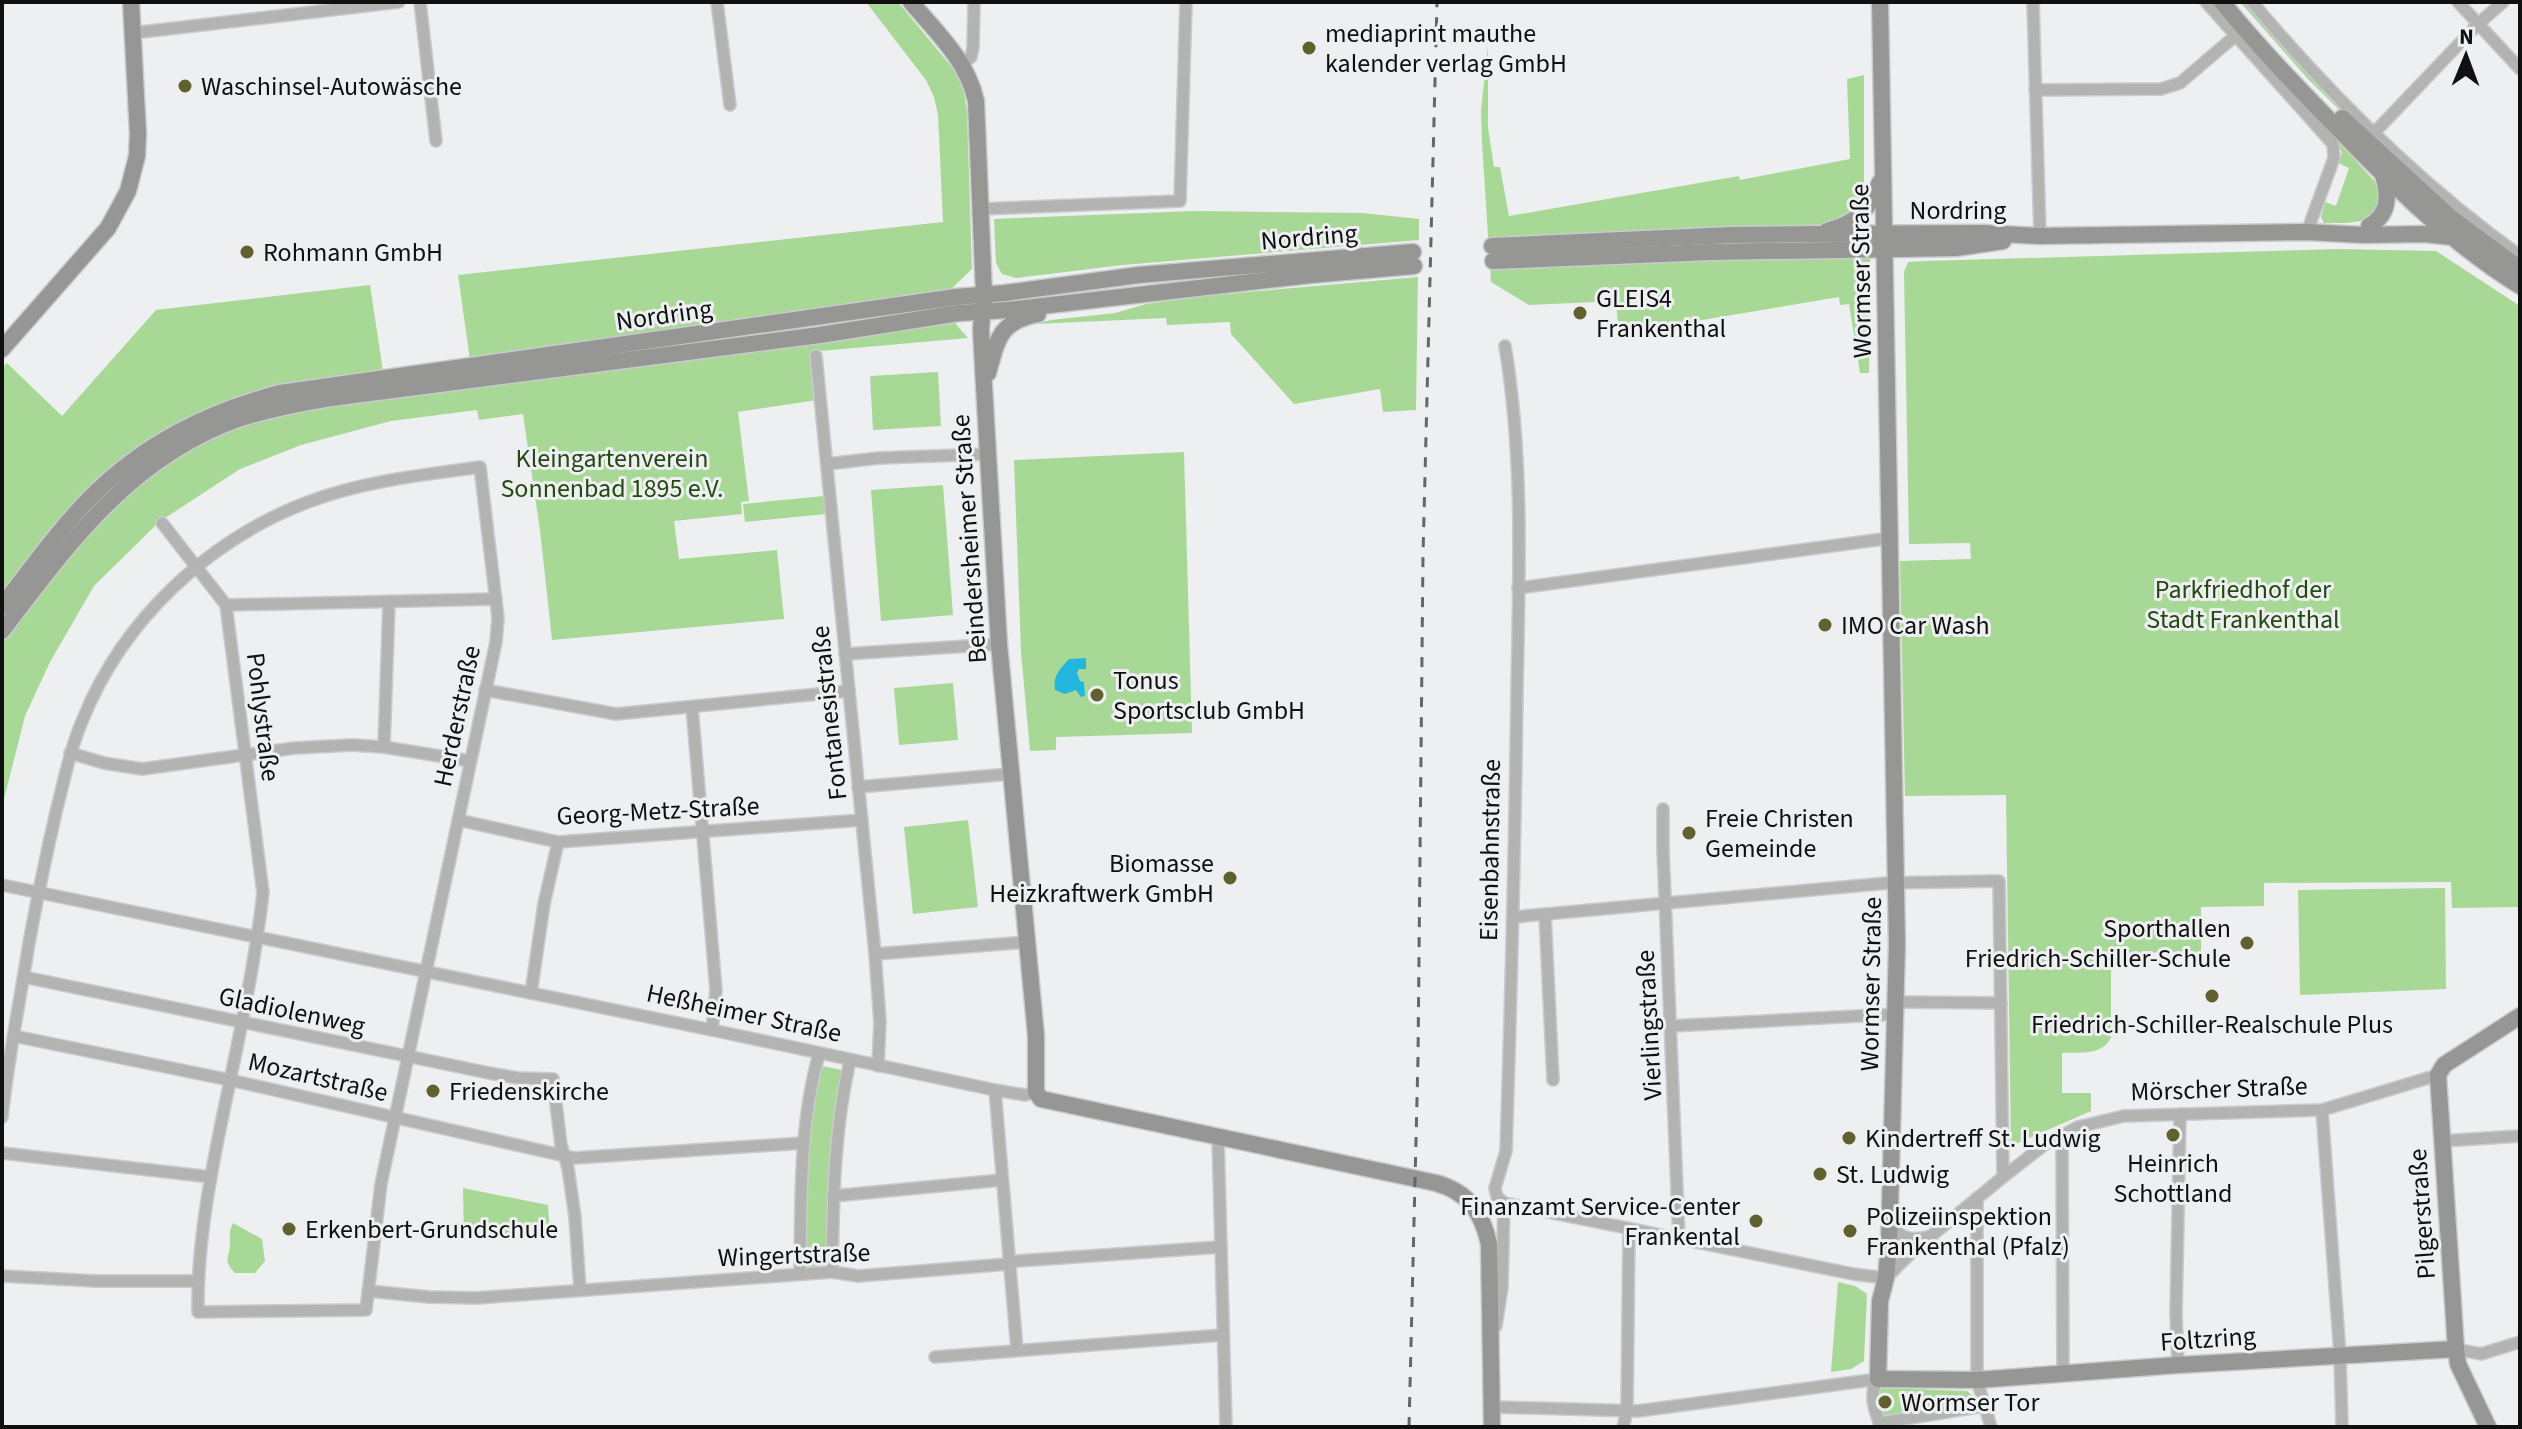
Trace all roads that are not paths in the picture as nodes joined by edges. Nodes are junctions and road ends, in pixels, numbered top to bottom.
1 (131, 2) edge
2 (399, 2) edge
3 (420, 2) edge
4 (717, 2) edge
5 (911, 2) edge
6 (974, 2) edge
7 (1186, 2) edge
8 (1880, 2) edge
9 (2033, 2) edge
10 (2206, 2) edge
11 (2222, 2) edge
12 (2235, 2) edge
13 (2252, 2) edge
14 (2458, 2) edge
15 (2503, 2) edge
16 (2478, 24) junction
17 (133, 33) junction
18 (2235, 36) junction
19 (962, 65) junction
20 (2520, 69) edge
21 (2035, 90) junction
22 (730, 105) dead end
23 (2364, 139) junction
24 (436, 141) dead end
25 (1883, 173) junction
26 (2382, 173) junction
27 (980, 209) junction
28 (2435, 223) junction
29 (2369, 226) junction
30 (2307, 232) junction
31 (2326, 232) junction
32 (2457, 232) junction
33 (1818, 234) junction
34 (2040, 236) junction
35 (1884, 242) junction
36 (2520, 256) edge
37 (2520, 269) edge
38 (2520, 286) edge
39 (1151, 292) junction
40 (984, 303) junction
41 (1505, 346) dead end
42 (2, 349) edge
43 (816, 356) dead end
44 (984, 386) junction
45 (989, 454) junction
46 (827, 464) junction
47 (162, 523) dead end
48 (1891, 538) junction
49 (198, 567) junction
50 (1518, 588) junction
51 (496, 599) junction
52 (389, 602) junction
53 (226, 605) junction
54 (2, 606) edge
55 (2, 631) edge
56 (999, 644) junction
57 (845, 654) junction
58 (485, 690) junction
59 (849, 691) junction
60 (692, 707) junction
61 (384, 747) junction
62 (70, 753) junction
63 (245, 755) junction
64 (470, 761) junction
65 (1010, 774) junction
66 (858, 787) junction
67 (1663, 809) dead end
68 (458, 820) junction
69 (862, 820) junction
70 (703, 831) junction
71 (558, 842) junction
72 (1896, 882) junction
73 (2, 885) edge
74 (38, 892) junction
75 (1665, 903) junction
76 (1545, 914) junction
77 (1514, 917) junction
78 (258, 937) junction
79 (1027, 942) junction
80 (875, 954) junction
81 (426, 972) junction
82 (24, 977) junction
83 (531, 993) junction
84 (2001, 1003) junction
85 (1897, 1008) junction
86 (2520, 1016) edge
87 (241, 1023) junction
88 (1671, 1026) junction
89 (712, 1030) junction
90 (14, 1036) junction
91 (819, 1054) junction
92 (407, 1057) junction
93 (850, 1060) junction
94 (878, 1066) junction
95 (2438, 1075) junction
96 (230, 1080) junction
97 (1553, 1080) dead end
98 (995, 1090) junction
99 (1036, 1092) junction
100 (2322, 1110) junction
101 (2180, 1114) junction
102 (2, 1117) edge
103 (395, 1117) junction
104 (2062, 1134) junction
105 (2520, 1136) edge
106 (1218, 1137) junction
107 (2441, 1141) junction
108 (804, 1143) junction
109 (2, 1153) edge
110 (563, 1156) junction
111 (211, 1177) junction
112 (2003, 1177) junction
113 (1002, 1180) junction
114 (833, 1196) junction
115 (1977, 1198) junction
116 (1469, 1200) joint
117 (1504, 1203) junction
118 (1890, 1222) junction
119 (1629, 1229) junction
120 (1932, 1235) junction
121 (1679, 1239) junction
122 (1220, 1247) junction
123 (1009, 1264) junction
124 (832, 1272) junction
125 (800, 1274) junction
126 (2, 1276) edge
127 (1886, 1278) junction
128 (198, 1281) junction
129 (580, 1290) junction
130 (368, 1291) junction
131 (1223, 1335) junction
132 (2520, 1342) edge
133 (2456, 1349) junction
134 (1017, 1350) junction
135 (1490, 1350) junction
136 (2340, 1355) junction
137 (935, 1357) dead end
138 (2178, 1365) junction
139 (2063, 1373) junction
140 (1878, 1379) junction
141 (1977, 1380) junction
142 (1984, 1406) junction
143 (1493, 1407) junction
144 (1627, 1411) junction
145 (1880, 1425) edge
146 (1226, 1427) edge
147 (1492, 1427) edge
148 (1623, 1427) edge
149 (1991, 1427) edge
150 (2342, 1427) edge
151 (2488, 1427) edge

1 - 17 main road
2 - 17 street
3 - 24 street
4 - 22 street
5 - 19 main road, Beindersheimer Straße
6 - 19 street
7 - 27 street
8 - 25 main road, Wormser Straße
9 - 21 street
10 - 18 street
11 - 23 main road
12 - 23 main road
13 - 23 street
14 - 16 street
15 - 16 street
16 - 20 street
16 - 23 street
17 - 42 main road
18 - 21 street
18 - 30 street
19 - 27 main road, Beindersheimer Straße
21 - 34 street
23 - 26 main road
23 - 32 main road, Nordring
23 - 36 street
25 - 33 main road
25 - 35 main road, Wormser Straße
26 - 28 main road
26 - 29 main road
27 - 40 main road, Beindersheimer Straße
28 - 29 main road, Nordring
28 - 32 main road, Nordring
29 - 31 main road, Nordring
30 - 31 main road, Nordring
30 - 34 main road, Nordring
31 - 32 main road, Nordring
32 - 37 main road, Nordring
32 - 38 main road, Nordring
33 - 35 main road, Nordring
33 - 35 main road, Nordring
34 - 35 main road, Nordring
35 - 48 main road, Wormser Straße
39 - 40 main road, Nordring
39 - 40 main road, Nordring
39 - 44 main road, Nordring
40 - 44 main road, Beindersheimer Straße
40 - 54 main road, Nordring
40 - 55 main road, Nordring
41 - 50 street, Eisenbahnstraße
43 - 46 street, Fontanesistraße
44 - 45 main road, Beindersheimer Straße
45 - 46 street
45 - 56 main road, Beindersheimer Straße
46 - 57 street, Fontanesistraße
47 - 49 street, Pohlystraße
48 - 50 street
48 - 72 main road, Wormser Straße
49 - 51 street, Herderstraße
49 - 53 street, Pohlystraße
49 - 62 street
50 - 77 street, Eisenbahnstraße
51 - 52 street
51 - 58 street, Herderstraße
52 - 53 street
52 - 61 street
53 - 63 street, Pohlystraße
56 - 57 street
56 - 65 main road, Beindersheimer Straße
57 - 59 street, Fontanesistraße
58 - 60 street
58 - 64 street, Herderstraße
59 - 60 street
59 - 66 street, Fontanesistraße
60 - 70 street
61 - 63 street
61 - 64 street
62 - 63 street
62 - 74 street
63 - 78 street, Pohlystraße
64 - 68 street, Herderstraße
65 - 66 street
65 - 79 main road, Beindersheimer Straße
66 - 69 street, Fontanesistraße
67 - 75 street, Vierlingstraße
68 - 71 street, Georg-Metz-Straße
68 - 81 street, Herderstraße
69 - 70 street, Georg-Metz-Straße
69 - 80 street, Fontanesistraße
70 - 71 street, Georg-Metz-Straße
70 - 89 street
71 - 83 street
72 - 75 street
72 - 84 street
72 - 85 main road, Wormser Straße
73 - 74 street, Heßheimer Straße
74 - 78 street, Heßheimer Straße
74 - 82 street
75 - 76 street
75 - 88 street, Vierlingstraße
76 - 77 street
76 - 97 street
77 - 117 street, Eisenbahnstraße
78 - 81 street, Heßheimer Straße
78 - 87 street, Pohlystraße
79 - 80 street
79 - 99 main road, Beindersheimer Straße
80 - 94 street, Fontanesistraße
81 - 83 street, Heßheimer Straße
81 - 92 street, Herderstraße
82 - 87 street, Gladiolenweg
82 - 90 street
83 - 89 street, Heßheimer Straße
84 - 85 street
84 - 112 street
85 - 88 street
85 - 118 main road, Wormser Straße
86 - 95 main road, Mörscher Straße
87 - 92 street, Gladiolenweg
87 - 96 street, Pohlystraße
88 - 121 street, Vierlingstraße
89 - 91 street, Heßheimer Straße
90 - 96 street, Mozartstraße
90 - 102 street
91 - 93 street, Heßheimer Straße
91 - 108 street
92 - 103 street, Herderstraße
92 - 110 street, Gladiolenweg
93 - 94 street, Heßheimer Straße
93 - 114 street
94 - 98 street, Heßheimer Straße
95 - 100 street, Mörscher Straße
95 - 107 main road, Pilgerstraße
96 - 103 street, Mozartstraße
96 - 111 street, Pohlystraße
98 - 99 street, Heßheimer Straße
98 - 113 street
99 - 106 main road, Heßheimer Straße
100 - 101 street, Mörscher Straße
100 - 136 street
101 - 104 street, Mörscher Straße
101 - 138 street
103 - 110 street, Mozartstraße
103 - 130 street, Herderstraße
104 - 112 street, Mörscher Straße
104 - 139 street
105 - 107 street
106 - 116 main road, Heßheimer Straße
106 - 122 street
107 - 133 main road, Pilgerstraße
108 - 110 street, Mozartstraße
108 - 125 street
109 - 111 street
110 - 129 street
111 - 128 street, Pohlystraße
112 - 115 street, Mörscher Straße
113 - 114 street
113 - 123 street
114 - 124 street
115 - 120 street, Mörscher Straße
115 - 141 street
116 - 135 main road, Eisenbahnstraße
117 - 119 street
117 - 135 street, Eisenbahnstraße
118 - 120 street
118 - 127 main road, Wormser Straße
119 - 121 street
119 - 144 street
120 - 127 street, Mörscher Straße
121 - 127 street
122 - 123 street, Wingertstraße
122 - 131 street
123 - 124 street, Wingertstraße
123 - 134 street
124 - 125 street, Wingertstraße
125 - 129 street, Wingertstraße
126 - 128 street
127 - 140 main road, Wormser Straße
128 - 130 street, Herderstraße
129 - 130 street, Wingertstraße
131 - 134 street
131 - 146 street
132 - 133 street
133 - 136 main road, Foltzring
133 - 151 main road
134 - 137 street
135 - 143 main road, Eisenbahnstraße
136 - 138 main road, Foltzring
136 - 150 street
138 - 139 main road, Foltzring
139 - 141 main road, Foltzring
140 - 141 main road, Foltzring
140 - 144 street
140 - 145 street, Wormser Straße
141 - 142 street
142 - 145 street
142 - 149 street
143 - 144 street
143 - 147 main road, Eisenbahnstraße
144 - 148 street

